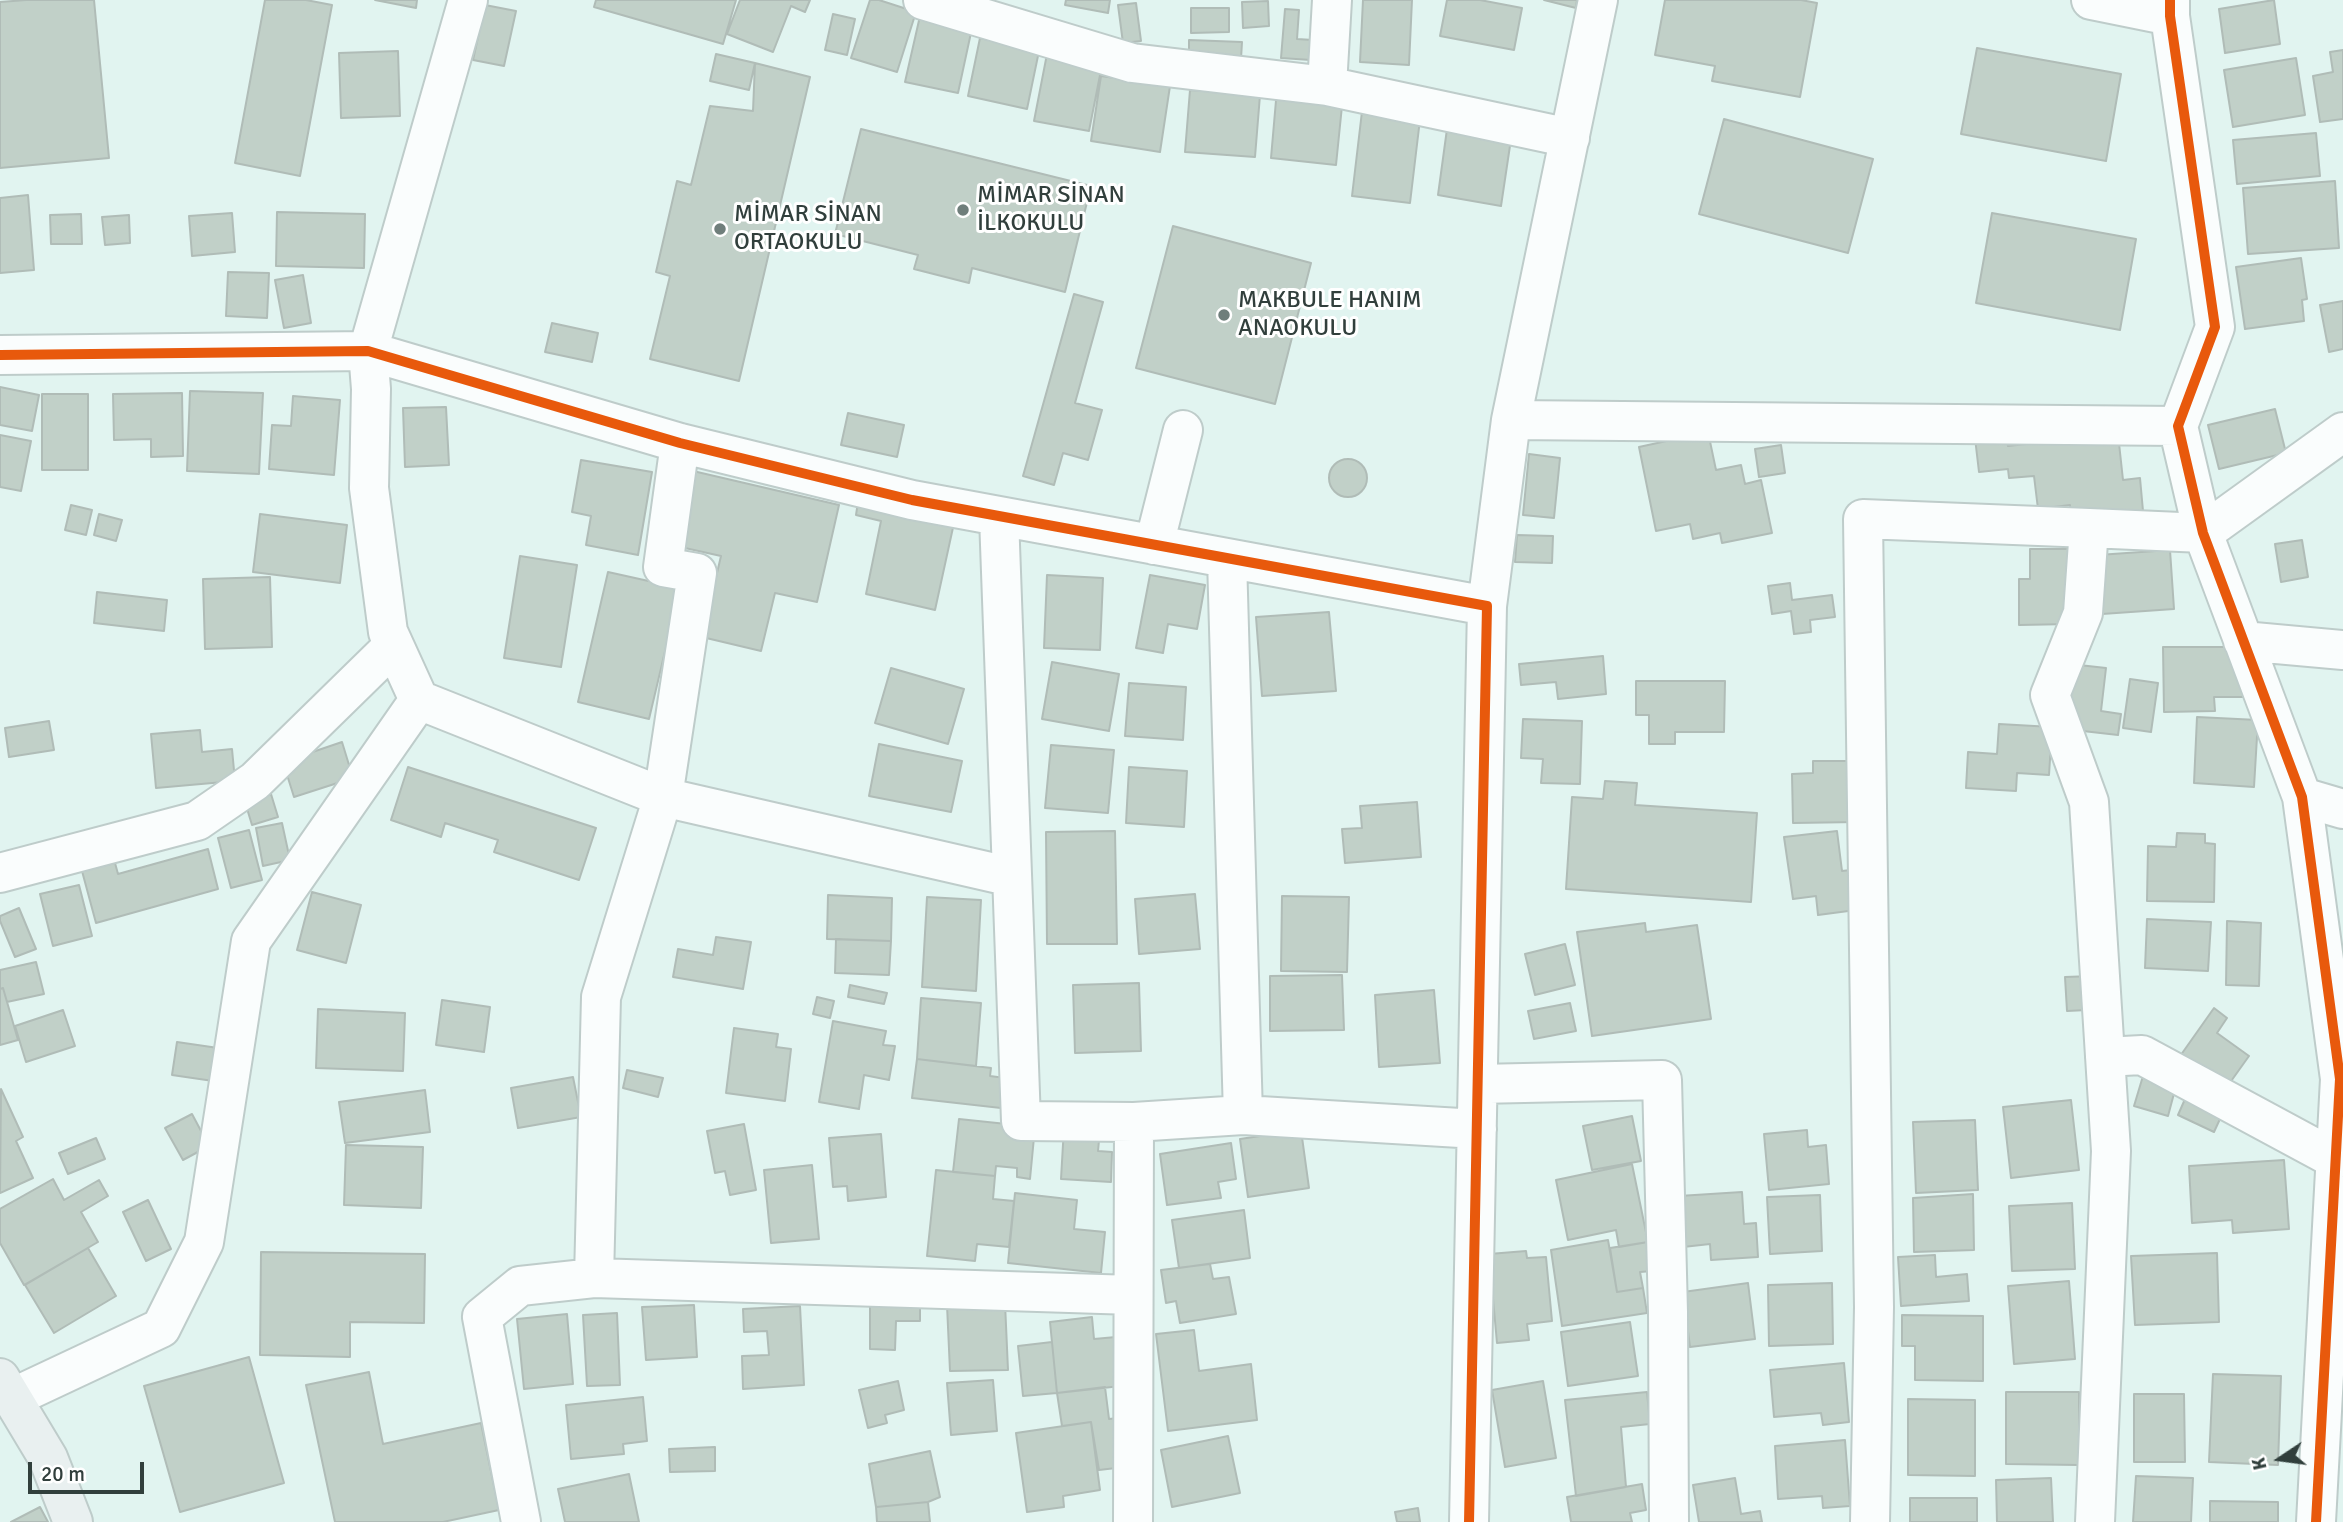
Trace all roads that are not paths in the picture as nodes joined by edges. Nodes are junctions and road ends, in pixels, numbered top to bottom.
1 (468, 0) edge
2 (923, 0) edge
3 (1332, 0) edge
4 (1598, 0) edge
5 (2091, 0) edge
6 (2170, 8) edge
7 (1328, 86) junction
8 (1570, 138) junction
9 (368, 351) junction
10 (0, 355) edge
11 (1511, 420) junction
12 (2178, 426) junction
13 (1183, 430) dead end
14 (2343, 432) edge
15 (680, 443) junction
16 (999, 517) junction
17 (2089, 528) junction
18 (2203, 533) junction
19 (1154, 545) junction
20 (1227, 559) junction
21 (1487, 606) junction
22 (2244, 641) junction
23 (394, 645) junction
24 (2343, 650) edge
25 (419, 700) junction
26 (663, 797) junction
27 (2302, 797) junction
28 (2343, 809) edge
29 (0, 873) edge
30 (1012, 877) junction
31 (2105, 1057) junction
32 (2342, 1079) edge
33 (1478, 1084) junction
34 (1243, 1115) junction
35 (1134, 1122) junction
36 (1477, 1129) junction
37 (2335, 1159) junction
38 (594, 1278) junction
39 (1133, 1295) junction
40 (6, 1388) edge
41 (2333, 1392) edge
42 (73, 1522) edge
43 (521, 1522) edge
44 (1133, 1522) edge
45 (1469, 1522) edge
46 (1669, 1522) edge
47 (1870, 1522) edge
48 (2095, 1522) edge
49 (2316, 1522) edge

1 - 9 street
2 - 7 street
3 - 7 street
4 - 8 street
5 - 6 street
6 - 12 street
7 - 8 street
8 - 11 street
9 - 10 street
9 - 15 street
9 - 23 street
11 - 12 street
11 - 21 street
12 - 18 street
13 - 19 street
14 - 18 street
15 - 16 street
15 - 26 street
16 - 19 street
16 - 30 street
17 - 18 street
17 - 31 street
17 - 47 street
18 - 22 street
19 - 20 street
20 - 21 street
20 - 34 street
21 - 33 street
22 - 24 street
22 - 27 street
23 - 25 street
23 - 29 street
25 - 26 street
25 - 40 street
26 - 30 street
26 - 38 street
27 - 28 street
27 - 32 street
30 - 35 street
31 - 37 street
31 - 48 street
32 - 37 street
33 - 36 street
33 - 46 street
34 - 35 street
34 - 36 street
35 - 39 street
36 - 45 street
37 - 41 street
38 - 39 street
38 - 43 street
39 - 44 street
40 - 42 street
41 - 49 street

